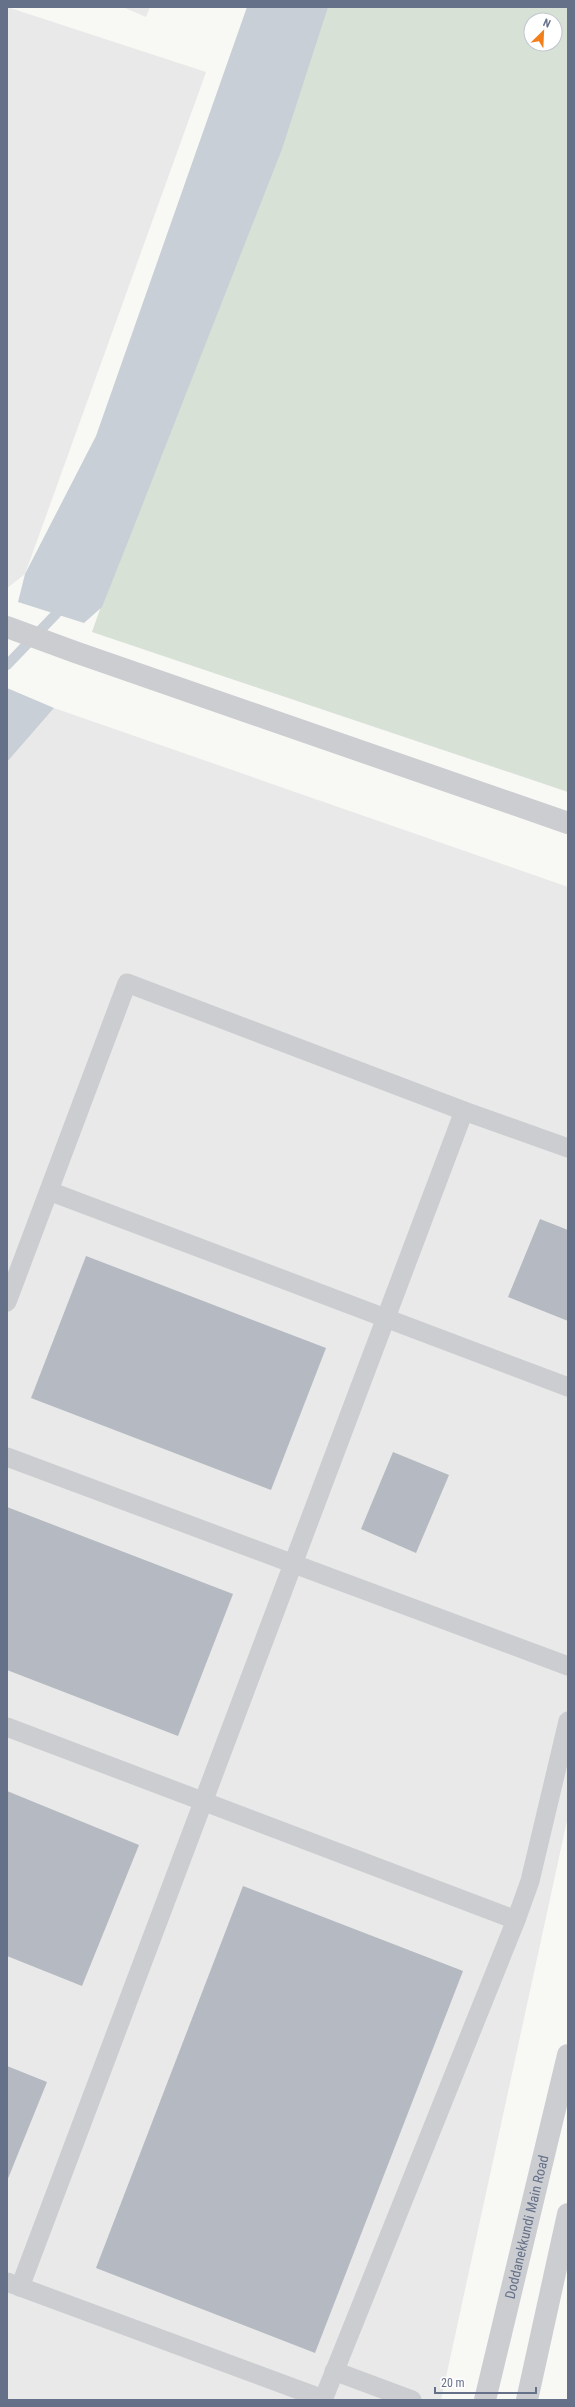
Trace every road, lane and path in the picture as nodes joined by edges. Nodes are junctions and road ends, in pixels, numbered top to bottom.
1 (7, 627) edge
2 (568, 823) edge
3 (464, 1111) junction
4 (568, 1148) edge
5 (49, 1190) junction
6 (7, 1302) edge
7 (386, 1318) junction
8 (568, 1387) edge
9 (7, 1457) edge
10 (293, 1564) junction
11 (568, 1666) edge
12 (568, 1721) edge
13 (7, 1727) edge
14 (203, 1802) junction
15 (516, 1920) junction
16 (568, 2055) edge
17 (568, 2214) edge
18 (13, 2284) edge
19 (334, 2371) junction
20 (323, 2399) edge
21 (412, 2400) edge
22 (485, 2400) edge
23 (527, 2400) edge

1 - 2 street
3 - 4 lane
3 - 5 lane
3 - 7 lane
5 - 6 lane
5 - 7 lane
7 - 8 lane
7 - 10 lane
9 - 10 lane
10 - 11 lane
10 - 14 lane
12 - 15 lane
13 - 14 lane
14 - 15 lane
14 - 18 lane
15 - 19 lane
16 - 22 street, Doddanekkundi Main Road
17 - 23 street
18 - 20 lane
19 - 20 lane
19 - 21 lane

